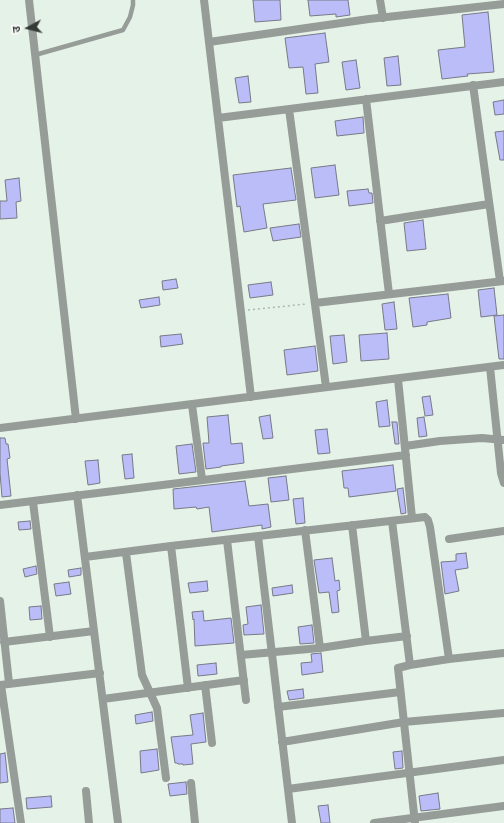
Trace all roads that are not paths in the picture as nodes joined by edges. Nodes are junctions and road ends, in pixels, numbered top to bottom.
1 (29, 0) edge
2 (133, 0) edge
3 (204, 0) edge
4 (380, 0) edge
5 (504, 4) edge
6 (382, 18) junction
7 (209, 42) junction
8 (35, 55) junction
9 (504, 82) edge
10 (473, 85) junction
11 (366, 99) junction
12 (289, 109) junction
13 (218, 118) junction
14 (489, 204) junction
15 (380, 221) junction
16 (502, 281) edge
17 (389, 294) junction
18 (315, 303) junction
19 (504, 365) edge
20 (490, 367) junction
21 (398, 379) junction
22 (326, 387) junction
23 (251, 397) junction
24 (192, 405) junction
25 (76, 419) junction
26 (0, 428) edge
27 (501, 439) edge
28 (405, 446) junction
29 (406, 455) junction
30 (202, 479) junction
31 (504, 483) edge
32 (77, 495) junction
33 (33, 502) junction
34 (0, 505) edge
35 (412, 518) junction
36 (392, 521) junction
37 (352, 525) junction
38 (305, 530) junction
39 (504, 531) edge
40 (258, 536) junction
41 (449, 539) dead end
42 (227, 540) junction
43 (171, 546) junction
44 (126, 553) junction
45 (85, 557) junction
46 (0, 602) edge
47 (94, 632) junction
48 (407, 636) junction
49 (50, 637) junction
50 (366, 641) junction
51 (4, 642) junction
52 (320, 648) junction
53 (272, 653) junction
54 (504, 653) edge
55 (241, 656) junction
56 (449, 659) junction
57 (410, 665) junction
58 (100, 673) junction
59 (244, 680) junction
60 (3, 684) edge
61 (205, 685) junction
62 (188, 688) junction
63 (150, 692) junction
64 (400, 692) junction
65 (103, 699) junction
66 (246, 700) dead end
67 (278, 707) junction
68 (504, 712) edge
69 (404, 722) junction
70 (282, 742) junction
71 (212, 744) dead end
72 (504, 760) edge
73 (409, 772) junction
74 (166, 778) dead end
75 (191, 783) dead end
76 (288, 788) junction
77 (86, 791) dead end
78 (504, 806) edge
79 (415, 820) edge
80 (21, 823) edge
81 (89, 823) edge
82 (118, 823) edge
83 (195, 823) edge
84 (292, 823) edge
85 (374, 823) edge

1 - 8 street
2 - 8 lane
3 - 7 street
4 - 6 street
5 - 6 street
6 - 7 street
7 - 13 street
8 - 25 street
9 - 10 street
10 - 11 street
10 - 14 street
11 - 12 street
11 - 15 street
12 - 13 street
12 - 18 street
13 - 23 street
14 - 15 street
14 - 16 street
15 - 17 street
16 - 17 street
17 - 18 street
18 - 22 street
19 - 20 street
20 - 21 street
20 - 27 street
21 - 22 street
21 - 28 street
22 - 23 street
23 - 24 street
24 - 25 street
24 - 30 street
25 - 26 street
27 - 28 street
27 - 31 street
28 - 29 street
29 - 30 street
29 - 35 street
30 - 32 street
32 - 33 street
32 - 45 street
33 - 34 street
33 - 49 street
35 - 36 street
35 - 56 street
36 - 37 street
36 - 48 street
37 - 38 street
37 - 50 street
38 - 40 street
38 - 52 street
39 - 41 street
40 - 42 street
40 - 53 street
42 - 43 street
42 - 55 street
43 - 44 street
43 - 62 street
44 - 45 street
44 - 63 street
45 - 47 street
46 - 51 street
47 - 49 street
47 - 58 street
48 - 50 street
48 - 57 street
49 - 51 street
50 - 52 street
51 - 60 street
52 - 53 street
53 - 55 street
53 - 67 street
54 - 56 street
55 - 59 street
56 - 57 street
57 - 64 street
58 - 60 street
58 - 65 street
59 - 61 street
59 - 66 street
60 - 80 street
61 - 62 street
61 - 71 street
62 - 63 street
63 - 65 street
63 - 74 street
64 - 67 street
64 - 69 street
65 - 82 street
67 - 70 street
68 - 69 street
69 - 70 street
69 - 73 street
70 - 76 street
72 - 73 street
73 - 76 street
73 - 79 street
75 - 83 street
76 - 84 street
77 - 81 street
78 - 79 street
79 - 85 street

